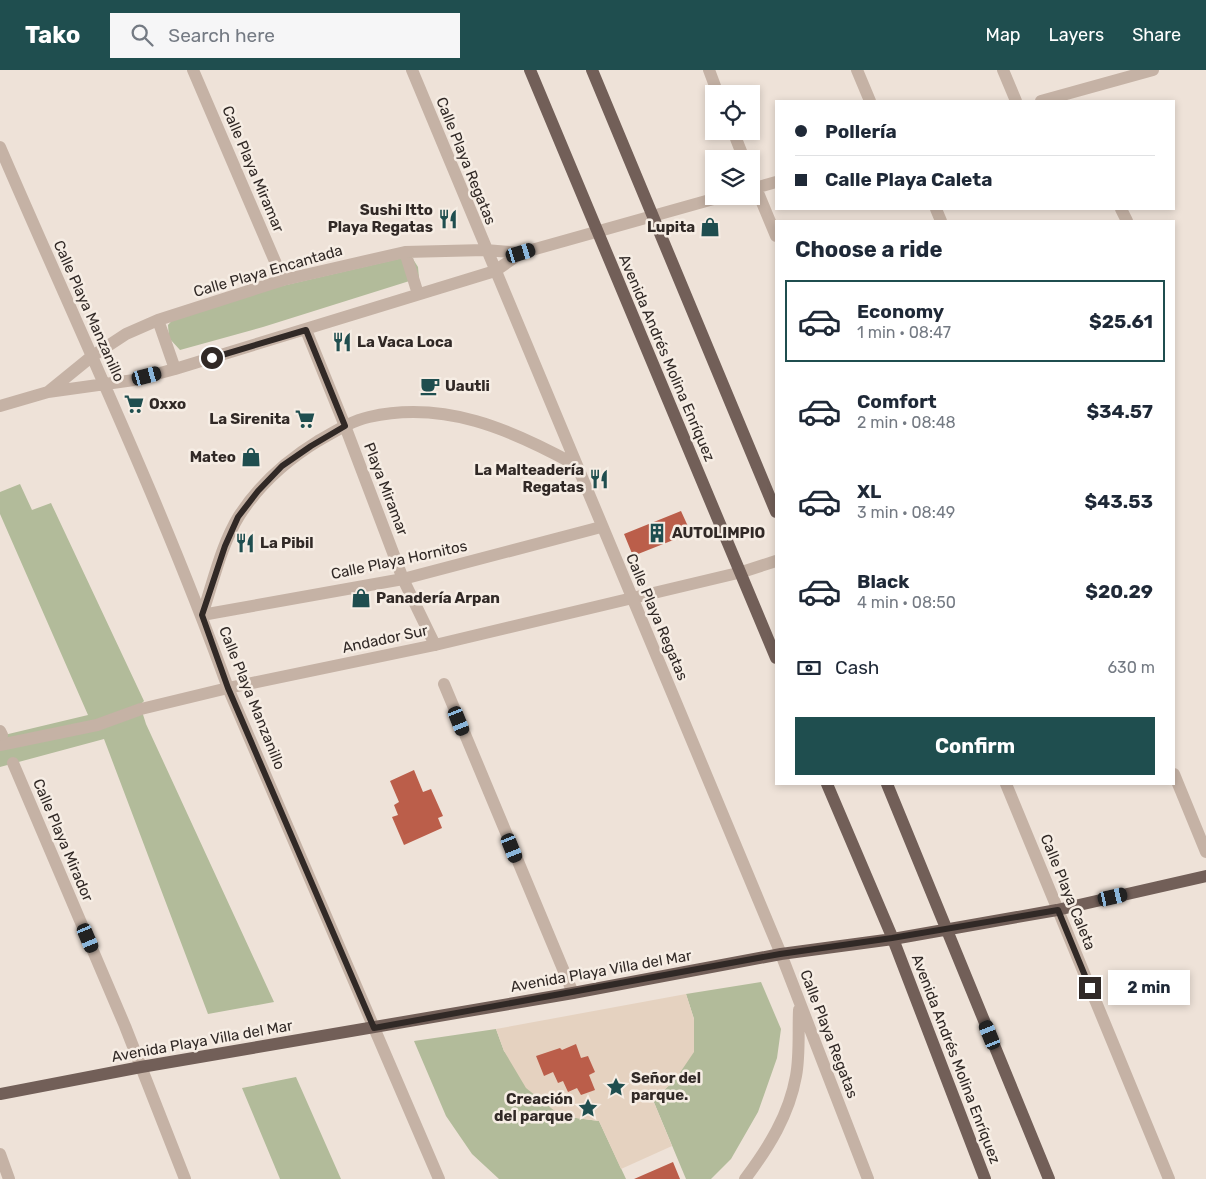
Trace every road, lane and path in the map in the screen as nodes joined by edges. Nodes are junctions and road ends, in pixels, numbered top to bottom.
1 (193, 70) edge
2 (412, 70) edge
3 (530, 70) edge
4 (592, 70) edge
5 (709, 70) edge
6 (857, 70) edge
7 (1003, 70) edge
8 (1153, 70) edge
9 (715, 85) edge
10 (1076, 96) edge
11 (870, 100) edge
12 (1016, 100) edge
13 (1049, 100) edge
14 (0, 146) edge
15 (775, 182) edge
16 (760, 183) edge
17 (760, 200) edge
18 (705, 201) edge
19 (652, 216) junction
20 (596, 230) junction
21 (775, 234) edge
22 (485, 250) junction
23 (404, 252) junction
24 (521, 253) junction
25 (495, 272) junction
26 (283, 280) junction
27 (418, 294) junction
28 (158, 320) junction
29 (306, 330) junction
30 (90, 357) junction
31 (175, 369) junction
32 (104, 385) junction
33 (48, 392) junction
34 (0, 406) edge
35 (345, 426) junction
36 (574, 464) junction
37 (775, 510) edge
38 (601, 527) junction
39 (775, 560) edge
40 (742, 572) junction
41 (403, 579) junction
42 (632, 598) junction
43 (202, 615) junction
44 (435, 645) junction
45 (775, 655) edge
46 (444, 684) dead end
47 (228, 688) junction
48 (1, 737) edge
49 (13, 763) dead end
50 (1175, 776) edge
51 (828, 785) edge
52 (887, 785) edge
53 (1006, 785) edge
54 (1206, 852) edge
55 (1206, 876) edge
56 (1058, 910) junction
57 (946, 929) junction
58 (892, 938) junction
59 (780, 954) junction
60 (572, 993) junction
61 (800, 1005) junction
62 (374, 1028) junction
63 (141, 1067) junction
64 (0, 1094) edge
65 (0, 1154) edge
66 (440, 1177) edge
67 (9, 1179) edge
68 (185, 1179) edge
69 (746, 1179) edge
70 (868, 1179) edge
71 (985, 1179) edge
72 (1049, 1179) edge
73 (1169, 1179) edge

1 - 26 street, Calle Playa Miramar
2 - 22 street, Calle Playa Regatas
3 - 20 main road, Avenida Andrés Molina Enríquez
4 - 19 main road
5 - 9 street
6 - 11 street
7 - 12 street
8 - 10 street
10 - 13 street
14 - 30 street, Calle Playa Manzanillo
15 - 16 street
17 - 21 street
18 - 19 street, Calle Playa Encantada
19 - 20 street, Calle Playa Encantada
19 - 37 main road
20 - 24 street, Calle Playa Encantada
20 - 40 main road, Avenida Andrés Molina Enríquez
22 - 23 street, Calle Playa Encantada
22 - 24 street, Calle Playa Encantada
22 - 25 street, Calle Playa Regatas
23 - 26 street, Calle Playa Encantada
23 - 27 street
24 - 25 street, Calle Playa Encantada
25 - 27 street, Calle Playa Encantada
25 - 36 street, Calle Playa Regatas
26 - 28 street, Calle Playa Encantada
27 - 29 street, Calle Playa Encantada
28 - 30 street, Calle Playa Encantada
28 - 31 street
29 - 31 street, Calle Playa Encantada
29 - 35 street
30 - 32 street, Calle Playa Manzanillo
30 - 33 street, Calle Playa Encantada
31 - 32 street, Calle Playa Encantada
32 - 33 street, Calle Playa Encantada
32 - 43 street, Calle Playa Manzanillo
33 - 34 street, Calle Playa Encantada
35 - 36 street
35 - 41 street, Playa Miramar
35 - 43 street
36 - 38 street, Calle Playa Regatas
38 - 41 street, Calle Playa Hornitos
38 - 42 street, Calle Playa Regatas
39 - 40 street, Andador Sur
40 - 42 street, Andador Sur
40 - 45 main road, Avenida Andrés Molina Enríquez
41 - 43 street, Calle Playa Hornitos
41 - 44 street, Playa Miramar
42 - 44 street, Andador Sur
42 - 59 street, Calle Playa Regatas
43 - 47 street, Calle Playa Manzanillo
44 - 47 street, Andador Sur
46 - 60 street
47 - 48 street, Andador Sur
47 - 62 street, Calle Playa Manzanillo
49 - 63 street, Calle Playa Mirador
50 - 54 street
51 - 58 main road, Avenida Andrés Molina Enríquez
52 - 57 main road
53 - 56 street, Calle Playa Caleta
55 - 56 main road, Avenida Playa Villa del Mar
56 - 57 main road, Avenida Playa Villa del Mar
56 - 73 street, Calle Playa Caleta
57 - 58 main road, Avenida Playa Villa del Mar
57 - 72 main road
58 - 59 main road, Avenida Playa Villa del Mar
58 - 71 main road, Avenida Andrés Molina Enríquez
59 - 60 main road, Avenida Playa Villa del Mar
59 - 61 street, Calle Playa Regatas
60 - 62 main road, Avenida Playa Villa del Mar
61 - 69 street
61 - 70 street, Calle Playa Regatas
62 - 63 main road, Avenida Playa Villa del Mar
62 - 66 street, Calle Playa Manzanillo
63 - 64 main road, Avenida Playa Villa del Mar
63 - 68 street, Calle Playa Mirador
65 - 67 street

